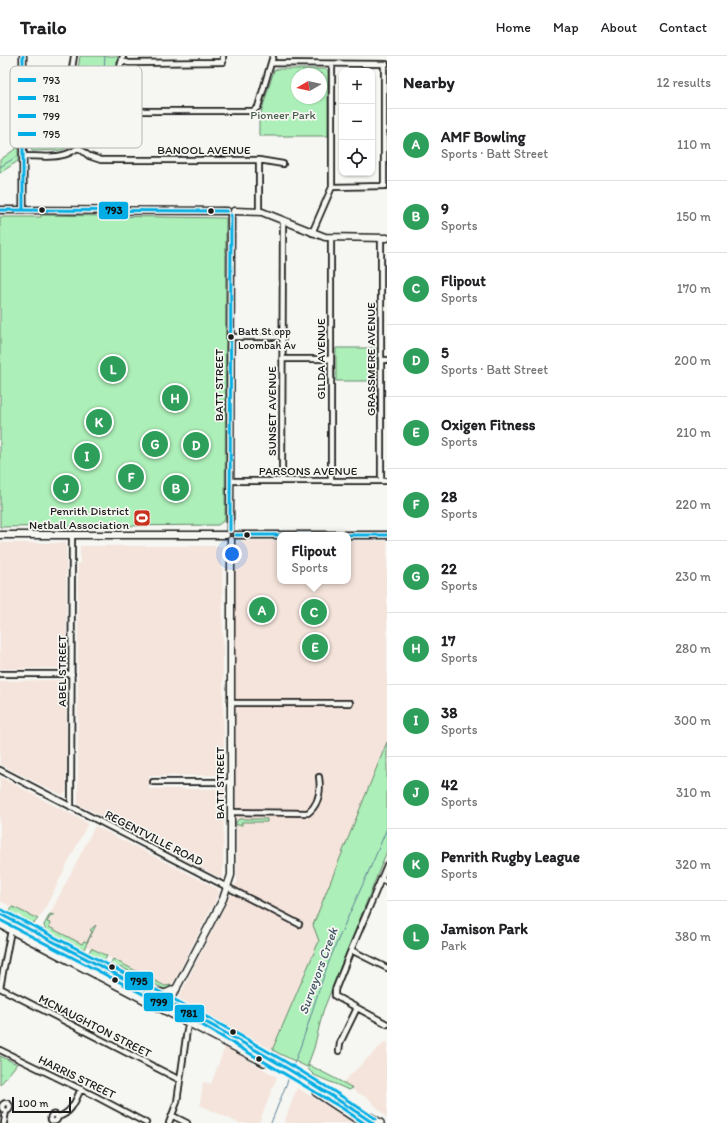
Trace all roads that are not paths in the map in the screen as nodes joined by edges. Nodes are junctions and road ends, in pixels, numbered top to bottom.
1 (74, 56) edge
2 (223, 56) edge
3 (273, 56) edge
4 (123, 58) edge
5 (272, 63) junction
6 (332, 64) junction
7 (385, 64) edge
8 (72, 66) edge
9 (142, 110) edge
10 (23, 148) edge
11 (79, 148) joint
12 (23, 156) junction
13 (259, 160) junction
14 (283, 164) dead end
15 (332, 186) junction
16 (385, 186) edge
17 (0, 210) edge
18 (23, 210) junction
19 (259, 211) junction
20 (231, 212) junction
21 (283, 220) junction
22 (312, 233) junction
23 (331, 238) junction
24 (384, 238) edge
25 (230, 337) junction
26 (282, 337) junction
27 (282, 359) junction
28 (331, 359) junction
29 (381, 360) junction
30 (387, 360) edge
31 (230, 481) junction
32 (282, 481) junction
33 (331, 481) junction
34 (381, 481) junction
35 (387, 481) edge
36 (228, 532) junction
37 (0, 535) edge
38 (72, 535) junction
39 (236, 535) junction
40 (277, 535) edge
41 (351, 535) edge
42 (387, 535) edge
43 (231, 540) junction
44 (0, 674) edge
45 (72, 674) junction
46 (230, 703) junction
47 (350, 703) dead end
48 (0, 770) edge
49 (319, 777) dead end
50 (153, 782) dead end
51 (231, 782) junction
52 (72, 806) junction
53 (231, 812) junction
54 (387, 865) edge
55 (381, 879) junction
56 (387, 882) edge
57 (228, 887) junction
58 (0, 914) edge
59 (0, 924) edge
60 (299, 924) dead end
61 (11, 930) junction
62 (351, 950) junction
63 (387, 968) edge
64 (112, 973) junction
65 (0, 988) edge
66 (176, 989) junction
67 (169, 1002) junction
68 (357, 1008) junction
69 (165, 1010) junction
70 (189, 1022) junction
71 (387, 1024) edge
72 (0, 1050) edge
73 (339, 1051) dead end
74 (286, 1072) junction
75 (294, 1077) junction
76 (180, 1080) junction
77 (80, 1089) junction
78 (345, 1104) junction
79 (6, 1111) dead end
80 (173, 1116) junction
81 (58, 1117) dead end
82 (4, 1123) edge
83 (146, 1123) edge
84 (169, 1123) edge
85 (187, 1123) edge
86 (363, 1123) edge
87 (373, 1123) edge
88 (380, 1123) edge

1 - 8 street
2 - 4 street
3 - 5 street
5 - 6 street
5 - 9 street
6 - 7 street
6 - 15 street
7 - 16 street
10 - 12 street
11 - 12 street
11 - 13 street, BANOOL AVENUE
12 - 18 street
13 - 14 street
13 - 19 street, BANOOL AVENUE
15 - 16 street
15 - 22 street
17 - 18 street
18 - 20 street
19 - 20 street
19 - 21 street
20 - 25 street, BATT STREET
21 - 22 street
21 - 26 street, SUNSET AVENUE
22 - 23 street
23 - 24 street
23 - 28 street, GILDA AVENUE
24 - 29 street, GRASSMERE AVENUE
25 - 26 street
25 - 31 street, BATT STREET
26 - 27 street, SUNSET AVENUE
27 - 28 street
27 - 32 street, SUNSET AVENUE
28 - 33 street, GILDA AVENUE
29 - 30 street
29 - 34 street, GRASSMERE AVENUE
31 - 32 street, PARSONS AVENUE
31 - 36 street, BATT STREET
32 - 33 street, PARSONS AVENUE
33 - 34 street, PARSONS AVENUE
34 - 35 street, PARSONS AVENUE
36 - 38 street
36 - 39 street
36 - 43 street
37 - 38 street
38 - 45 street, ABEL STREET
39 - 40 street
39 - 43 street
41 - 42 street
43 - 46 street, BATT STREET
44 - 45 street
45 - 52 street, ABEL STREET
46 - 47 street
46 - 51 street, BATT STREET
48 - 52 street, REGENTVILLE ROAD
49 - 53 street
50 - 51 street
51 - 53 street, BATT STREET
52 - 57 street, REGENTVILLE ROAD
53 - 57 street, BATT STREET
54 - 55 street
55 - 56 street
55 - 62 street
57 - 60 street, REGENTVILLE ROAD
57 - 66 street, BATT STREET
58 - 64 main road
59 - 61 main road
61 - 65 street
61 - 69 main road
62 - 63 street
62 - 68 street
64 - 66 main road
64 - 67 main road
65 - 76 street, MCNAUGHTON STREET
66 - 67 street, BATT STREET
67 - 69 street, BATT STREET
67 - 74 main road
68 - 71 street
68 - 73 street
69 - 70 main road
70 - 74 main road
70 - 76 street
72 - 77 street, HARRIS STREET
74 - 75 main road
75 - 78 main road
75 - 86 main road
76 - 80 street
77 - 81 street
77 - 83 street, HARRIS STREET
78 - 87 main road
78 - 88 main road
79 - 82 street
80 - 84 street
80 - 85 street

